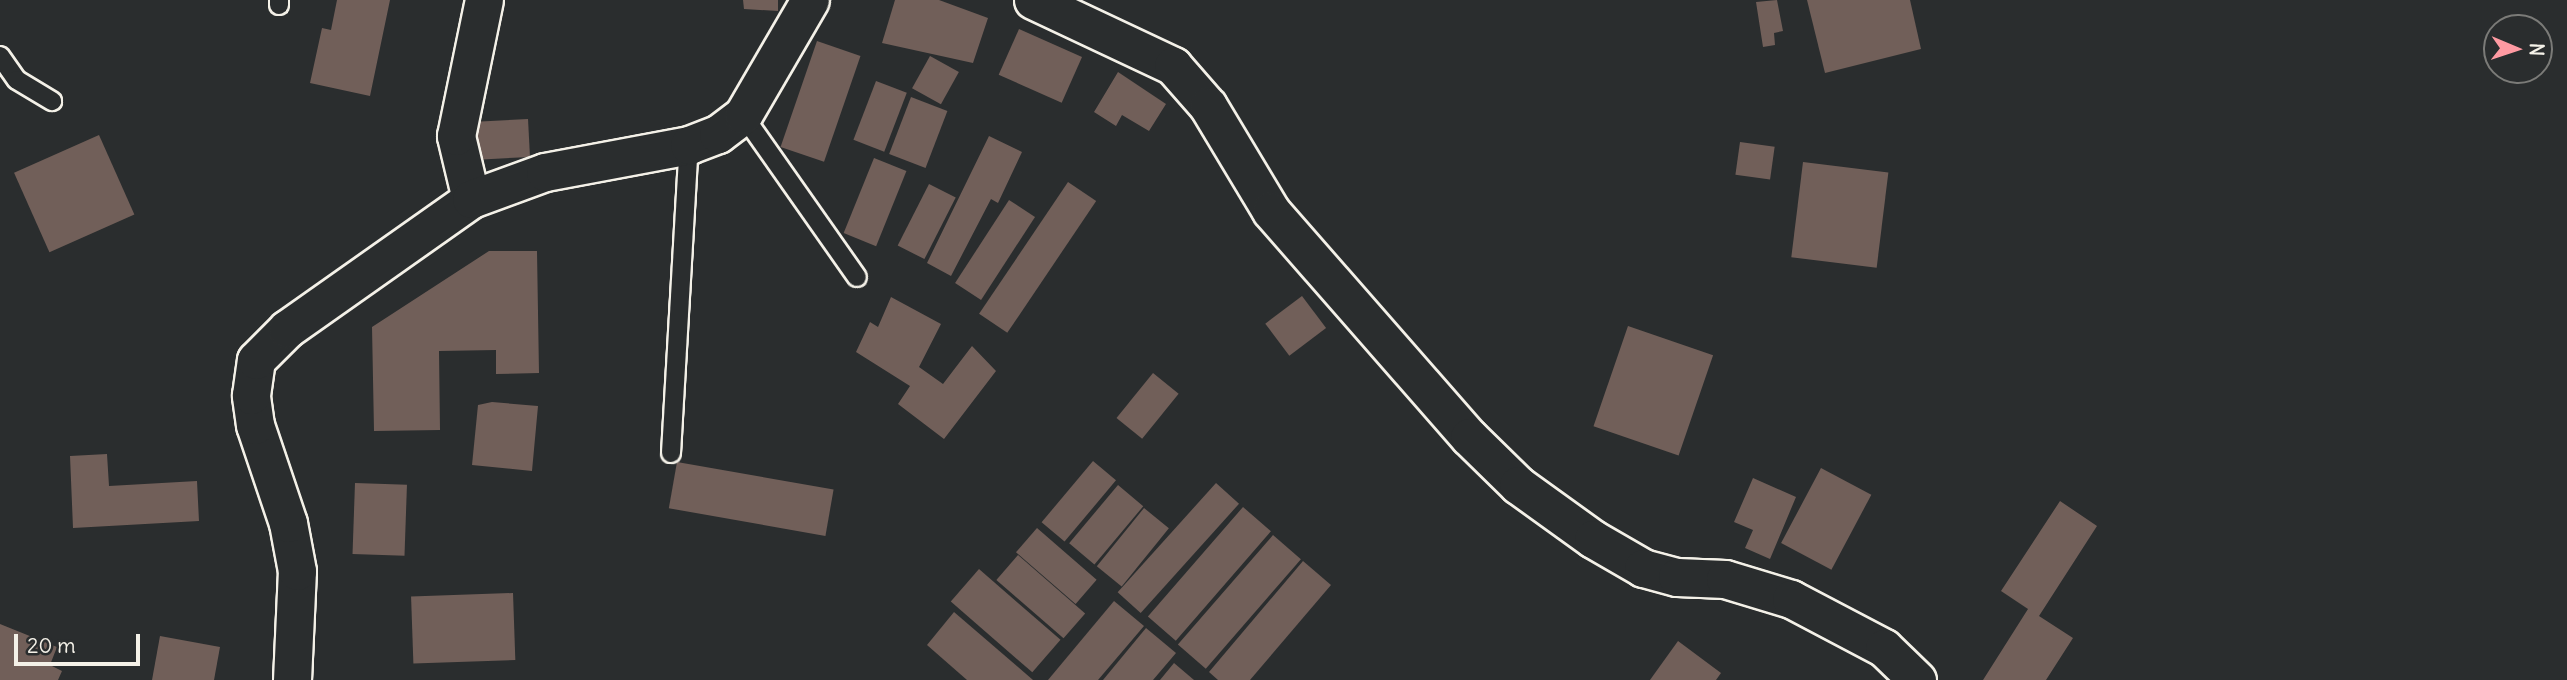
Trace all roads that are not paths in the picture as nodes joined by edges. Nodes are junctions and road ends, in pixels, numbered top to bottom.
1 (484, 0) edge
2 (810, 0) edge
3 (1033, 0) edge
4 (0, 56) edge
5 (52, 101) dead end
6 (743, 115) junction
7 (689, 145) junction
8 (471, 199) junction
9 (857, 277) dead end
10 (671, 453) dead end
11 (292, 680) edge
12 (1917, 680) edge

1 - 8 street
2 - 6 street
3 - 12 street
4 - 5 lane
6 - 7 street
6 - 9 lane
7 - 8 street
7 - 10 lane
8 - 11 street

